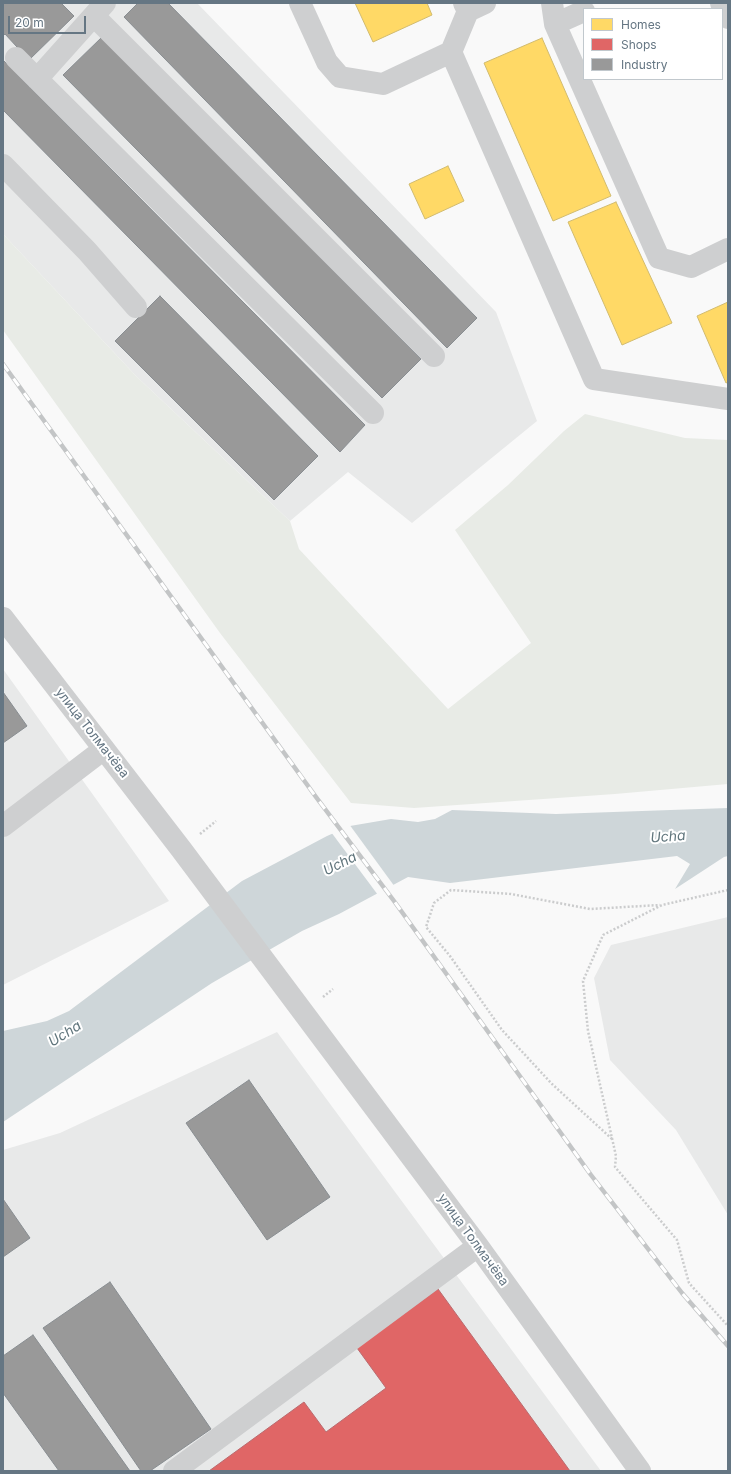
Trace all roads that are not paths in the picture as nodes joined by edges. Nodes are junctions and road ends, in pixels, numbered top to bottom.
1 (300, 3) edge
2 (601, 3) edge
3 (721, 3) edge
4 (473, 6) edge
5 (590, 8) edge
6 (99, 9) edge
7 (583, 11) edge
8 (553, 13) edge
9 (728, 18) edge
10 (451, 52) junction
11 (16, 58) dead end
12 (38, 79) junction
13 (3, 164) edge
14 (728, 249) edge
15 (136, 307) dead end
16 (434, 356) dead end
17 (728, 399) edge
18 (373, 413) dead end
19 (3, 618) edge
20 (104, 749) junction
21 (3, 826) edge
22 (478, 1246) junction
23 (174, 1471) edge
24 (640, 1471) edge

1 - 10 street
2 - 5 street
3 - 9 street
4 - 10 street
6 - 12 street
6 - 16 street
7 - 8 street
8 - 14 street
10 - 17 street
11 - 12 street
12 - 18 street
13 - 15 street
19 - 20 street, улица Толмачёва
20 - 21 street
20 - 22 street, улица Толмачёва
22 - 23 street
22 - 24 street, улица Толмачёва

